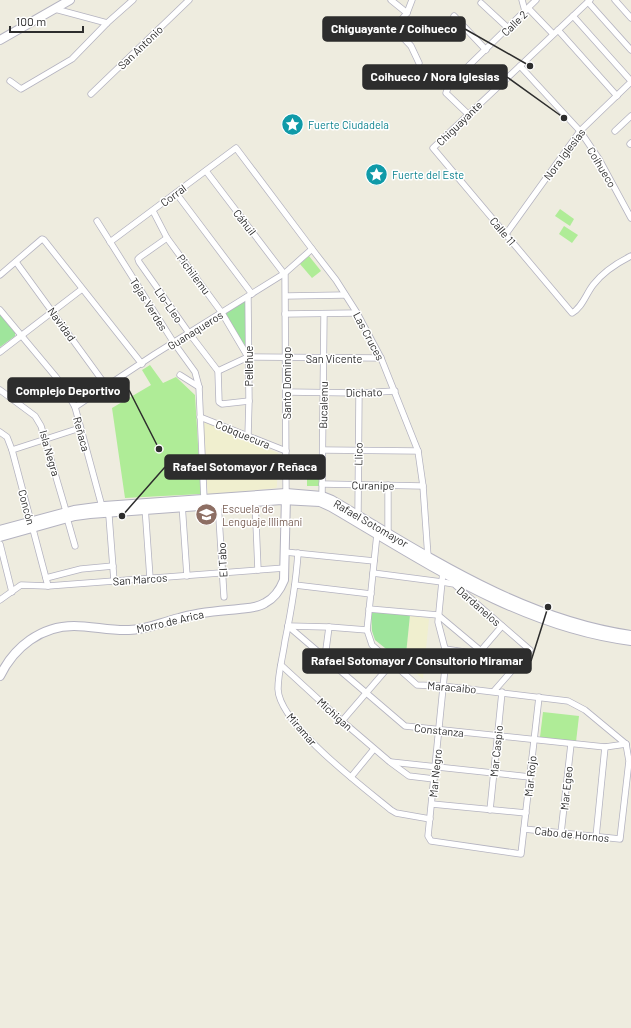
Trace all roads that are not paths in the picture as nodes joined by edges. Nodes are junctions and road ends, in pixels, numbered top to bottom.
1 (70, 0) edge
2 (133, 0) edge
3 (189, 0) edge
4 (390, 0) edge
5 (412, 0) edge
6 (522, 0) edge
7 (536, 0) edge
8 (615, 0) edge
9 (589, 1) edge
10 (480, 4) dead end
11 (55, 9) junction
12 (527, 10) junction
13 (407, 13) junction
14 (454, 16) dead end
15 (573, 16) junction
16 (631, 18) edge
17 (107, 23) junction
18 (508, 28) junction
19 (556, 32) junction
20 (0, 40) edge
21 (486, 50) junction
22 (631, 50) edge
23 (418, 63) dead end
24 (520, 66) junction
25 (10, 81) dead end
26 (630, 84) edge
27 (91, 94) dead end
28 (617, 96) junction
29 (468, 114) junction
30 (631, 116) edge
31 (580, 131) junction
32 (615, 131) dead end
33 (236, 148) joint
34 (433, 148) joint
35 (206, 171) junction
36 (176, 193) junction
37 (153, 210) junction
38 (631, 218) edge
39 (97, 221) dead end
40 (506, 234) junction
41 (167, 238) junction
42 (110, 242) junction
43 (312, 249) junction
44 (631, 256) edge
45 (16, 262) junction
46 (284, 273) junction
47 (0, 275) edge
48 (82, 289) junction
49 (345, 295) junction
50 (250, 296) junction
51 (286, 296) junction
52 (0, 310) edge
53 (52, 312) junction
54 (222, 313) junction
55 (357, 313) junction
56 (285, 314) junction
57 (324, 314) junction
58 (189, 333) junction
59 (21, 335) junction
60 (174, 343) junction
61 (0, 352) edge
62 (248, 357) junction
63 (286, 357) junction
64 (324, 358) junction
65 (381, 358) junction
66 (142, 364) junction
67 (218, 371) junction
68 (180, 375) dead end
69 (108, 387) junction
70 (199, 387) junction
71 (0, 390) edge
72 (395, 391) junction
73 (286, 392) junction
74 (324, 393) junction
75 (359, 393) junction
76 (249, 401) junction
77 (75, 407) junction
78 (200, 416) junction
79 (80, 428) junction
80 (0, 432) edge
81 (248, 436) junction
82 (46, 439) junction
83 (12, 450) junction
84 (323, 450) junction
85 (358, 450) junction
86 (286, 451) junction
87 (418, 451) junction
88 (322, 484) junction
89 (358, 485) junction
90 (388, 485) junction
91 (423, 486) junction
92 (322, 496) junction
93 (286, 497) junction
94 (204, 499) junction
95 (255, 499) junction
96 (218, 501) junction
97 (182, 504) junction
98 (145, 506) junction
99 (106, 509) junction
100 (67, 515) junction
101 (358, 515) junction
102 (32, 524) junction
103 (0, 530) edge
104 (382, 532) junction
105 (0, 537) edge
106 (0, 544) edge
107 (75, 546) dead end
108 (285, 552) junction
109 (298, 553) junction
110 (428, 557) junction
111 (374, 561) junction
112 (113, 566) junction
113 (285, 568) junction
114 (258, 570) junction
115 (223, 573) junction
116 (373, 573) junction
117 (443, 574) junction
118 (187, 576) junction
119 (46, 578) junction
120 (150, 578) junction
121 (114, 581) junction
122 (295, 585) junction
123 (48, 586) junction
124 (12, 592) junction
125 (371, 594) junction
126 (224, 597) dead end
127 (0, 600) edge
128 (369, 609) junction
129 (438, 615) junction
130 (288, 626) junction
131 (502, 626) junction
132 (329, 627) junction
133 (367, 630) junction
134 (631, 635) edge
135 (631, 641) edge
136 (445, 649) junction
137 (481, 651) junction
138 (325, 657) junction
139 (392, 663) junction
140 (281, 665) junction
141 (0, 676) edge
142 (443, 686) junction
143 (494, 691) junction
144 (502, 692) junction
145 (366, 693) junction
146 (539, 697) junction
147 (342, 721) junction
148 (439, 730) junction
149 (498, 736) junction
150 (534, 740) junction
151 (571, 744) junction
152 (626, 744) junction
153 (605, 747) junction
154 (374, 748) junction
155 (390, 762) junction
156 (436, 766) junction
157 (494, 773) junction
158 (351, 777) junction
159 (530, 777) junction
160 (434, 779) junction
161 (432, 804) junction
162 (490, 810) junction
163 (526, 814) junction
164 (430, 819) junction
165 (524, 829) junction
166 (561, 833) junction
167 (596, 837) junction
168 (521, 854) joint

1 - 11 main road
2 - 17 street
3 - 27 street, San Antonio
4 - 13 street
5 - 13 street
6 - 12 street
7 - 12 street, Calle 2
8 - 16 street
9 - 15 street, Chiguayante
9 - 22 street
10 - 18 street
11 - 17 street
11 - 20 main road
12 - 18 street, Calle 2
12 - 19 street
13 - 23 street
14 - 21 street
15 - 19 street, Chiguayante
15 - 26 street
17 - 25 street
18 - 21 street, Calle 2
19 - 24 street, Chiguayante
19 - 28 street
21 - 29 street, Calle 2
24 - 29 street, Chiguayante
24 - 31 street, Coihueco
26 - 28 street, Nora Iglesias
28 - 31 street, Nora Iglesias
29 - 34 street, Chiguayante
30 - 32 street
31 - 38 street, Coihueco
31 - 40 street, Nora Iglesias
33 - 35 street, Corral
33 - 43 street, Las Cruces
34 - 40 street, Calle 11
35 - 36 street, Corral
35 - 46 street, Cáhuil
36 - 37 street, Corral
36 - 50 street
37 - 41 street, Pichilemu
37 - 42 street, Corral
39 - 42 street, Tejas Verdes
40 - 44 street, Calle 11
41 - 54 street, Pichilemu
41 - 58 street, Llo-Lleo
42 - 60 street, Tejas Verdes
43 - 46 street, Guanaqueros
43 - 49 street, Las Cruces
45 - 47 street
45 - 48 street
45 - 53 street, Navidad
46 - 50 street, Guanaqueros
46 - 51 street, Santo Domingo
48 - 53 street
48 - 66 street
49 - 51 street
49 - 55 street, Las Cruces
50 - 54 street, Guanaqueros
50 - 62 street, Pellehue
51 - 56 street, Santo Domingo
52 - 59 street, Reñaca
53 - 59 street
53 - 69 street, Navidad
54 - 58 street, Guanaqueros
54 - 62 street, Pichilemu
55 - 57 street
55 - 65 street, Las Cruces
56 - 57 street
56 - 63 street, Santo Domingo
57 - 64 street, Bucalemu
58 - 60 street, Guanaqueros
58 - 67 street, Llo-Lleo
59 - 61 street
59 - 77 street, Reñaca
60 - 66 street, Guanaqueros
60 - 70 street, Tejas Verdes
62 - 63 street, San Vicente
62 - 67 street, San Vicente
62 - 76 street, Pellehue
63 - 64 street, San Vicente
63 - 73 street, Santo Domingo
64 - 65 street, San Vicente
64 - 74 street, Bucalemu
65 - 72 street, Las Cruces
66 - 69 street, Guanaqueros
67 - 76 street
68 - 70 street
69 - 77 street, Guanaqueros
70 - 78 street, Tejas Verdes
71 - 82 street, Isla Negra
72 - 75 street, Dichato
72 - 87 street, Las Cruces
73 - 74 street, Dichato
73 - 86 street, Santo Domingo
74 - 75 street, Dichato
74 - 84 street, Bucalemu
75 - 85 street, Llico
76 - 81 street, Pellehue
77 - 79 street, Reñaca
78 - 81 street, Cobquecura
78 - 94 street, Tejas Verdes
79 - 82 street
79 - 99 street, Reñaca
80 - 83 street, Concón
81 - 86 street, Cobquecura
82 - 83 street
82 - 100 street, Isla Negra
83 - 102 street, Concón
84 - 85 street
84 - 88 street, Bucalemu
85 - 87 street
85 - 89 street, Llico
86 - 93 street, Santo Domingo
87 - 91 street, Las Cruces
88 - 89 street, Curanipe
88 - 92 street, Bucalemu
89 - 90 street, Curanipe
89 - 101 street, Llico
90 - 91 street, Curanipe
90 - 104 street, Maracaibo
91 - 110 street, Las Cruces
92 - 93 main road, Rafael Sotomayor
92 - 101 main road, Rafael Sotomayor
93 - 95 main road, Rafael Sotomayor
93 - 104 main road, Rafael Sotomayor
93 - 108 main road, Morro de Arica
94 - 96 main road, Rafael Sotomayor
94 - 97 main road, Rafael Sotomayor
95 - 96 main road, Rafael Sotomayor
95 - 114 street
96 - 97 main road, Rafael Sotomayor
96 - 115 street, El Tabo
97 - 98 main road, Rafael Sotomayor
97 - 118 street
98 - 99 main road, Rafael Sotomayor
98 - 120 street
99 - 100 main road, Rafael Sotomayor
99 - 112 street, Reñaca
100 - 102 main road, Rafael Sotomayor
100 - 107 street, Isla Negra
101 - 104 main road, Rafael Sotomayor
102 - 103 main road, Rafael Sotomayor
102 - 105 main road, Rafael Sotomayor
102 - 119 street, Concón
104 - 110 main road, Rafael Sotomayor
104 - 111 street, Maracaibo
104 - 117 main road, Rafael Sotomayor
106 - 124 street
108 - 109 street
108 - 113 main road, Morro de Arica
109 - 111 street
109 - 122 street, Miramar
110 - 117 main road, Rafael Sotomayor
111 - 116 street, Maracaibo
112 - 119 street, San Marcos
112 - 121 street, Reñaca
113 - 114 street, San Marcos
113 - 141 main road, Morro de Arica
114 - 115 street, San Marcos
115 - 118 street, San Marcos
115 - 126 street, El Tabo
116 - 117 street, Dardanelos
116 - 125 street, Maracaibo
117 - 129 street, Mar Negro
117 - 131 street, Dardanelos
117 - 134 main road, Rafael Sotomayor
117 - 135 main road, Rafael Sotomayor
118 - 120 street, San Marcos
119 - 123 street, Concón
120 - 121 street, San Marcos
121 - 123 street, San Marcos
122 - 125 street
122 - 130 street, Miramar
123 - 124 street, San Marcos
124 - 127 street, San Marcos
125 - 128 street, Maracaibo
128 - 129 street
128 - 133 street, Maracaibo
129 - 136 street, Mar Negro
129 - 137 street
130 - 132 street
130 - 138 street, Constanza
130 - 140 street, Miramar
131 - 137 street
131 - 143 street, Dardanelos
132 - 133 street
132 - 138 street
133 - 139 street, Maracaibo
136 - 137 street
136 - 142 street, Mar Negro
138 - 145 street, Constanza
139 - 142 street, Maracaibo
139 - 145 street
140 - 147 street, Michigan
140 - 158 street, Miramar
142 - 143 street, Maracaibo
142 - 148 street, Mar Negro
143 - 144 street, Maracaibo
144 - 146 street, Maracaibo
144 - 149 street, Mar Caspio
145 - 147 street
145 - 148 street, Constanza
146 - 150 street, Mar Rojo
146 - 152 street, Maracaibo
147 - 154 street, Michigan
148 - 149 street, Constanza
148 - 156 street, Mar Negro
149 - 150 street, Constanza
149 - 157 street, Mar Caspio
150 - 151 street, Constanza
150 - 159 street, Mar Rojo
151 - 153 street, Constanza
151 - 166 street, Mar Egeo
152 - 153 street, Constanza
152 - 167 street, Cabo de Hornos
153 - 167 street
154 - 155 street, Michigan
154 - 158 street
155 - 156 street
155 - 160 street, Michigan
156 - 157 street
156 - 160 street, Mar Negro
157 - 159 street
157 - 162 street, Mar Caspio
158 - 164 street, Miramar
159 - 163 street, Mar Rojo
160 - 161 street, Mar Negro
161 - 162 street
161 - 164 street, Mar Negro
162 - 163 street
163 - 165 street, Mar Rojo
164 - 168 street, Mar Negro
165 - 166 street, Cabo de Hornos
165 - 168 street, Mar Rojo
166 - 167 street, Cabo de Hornos

